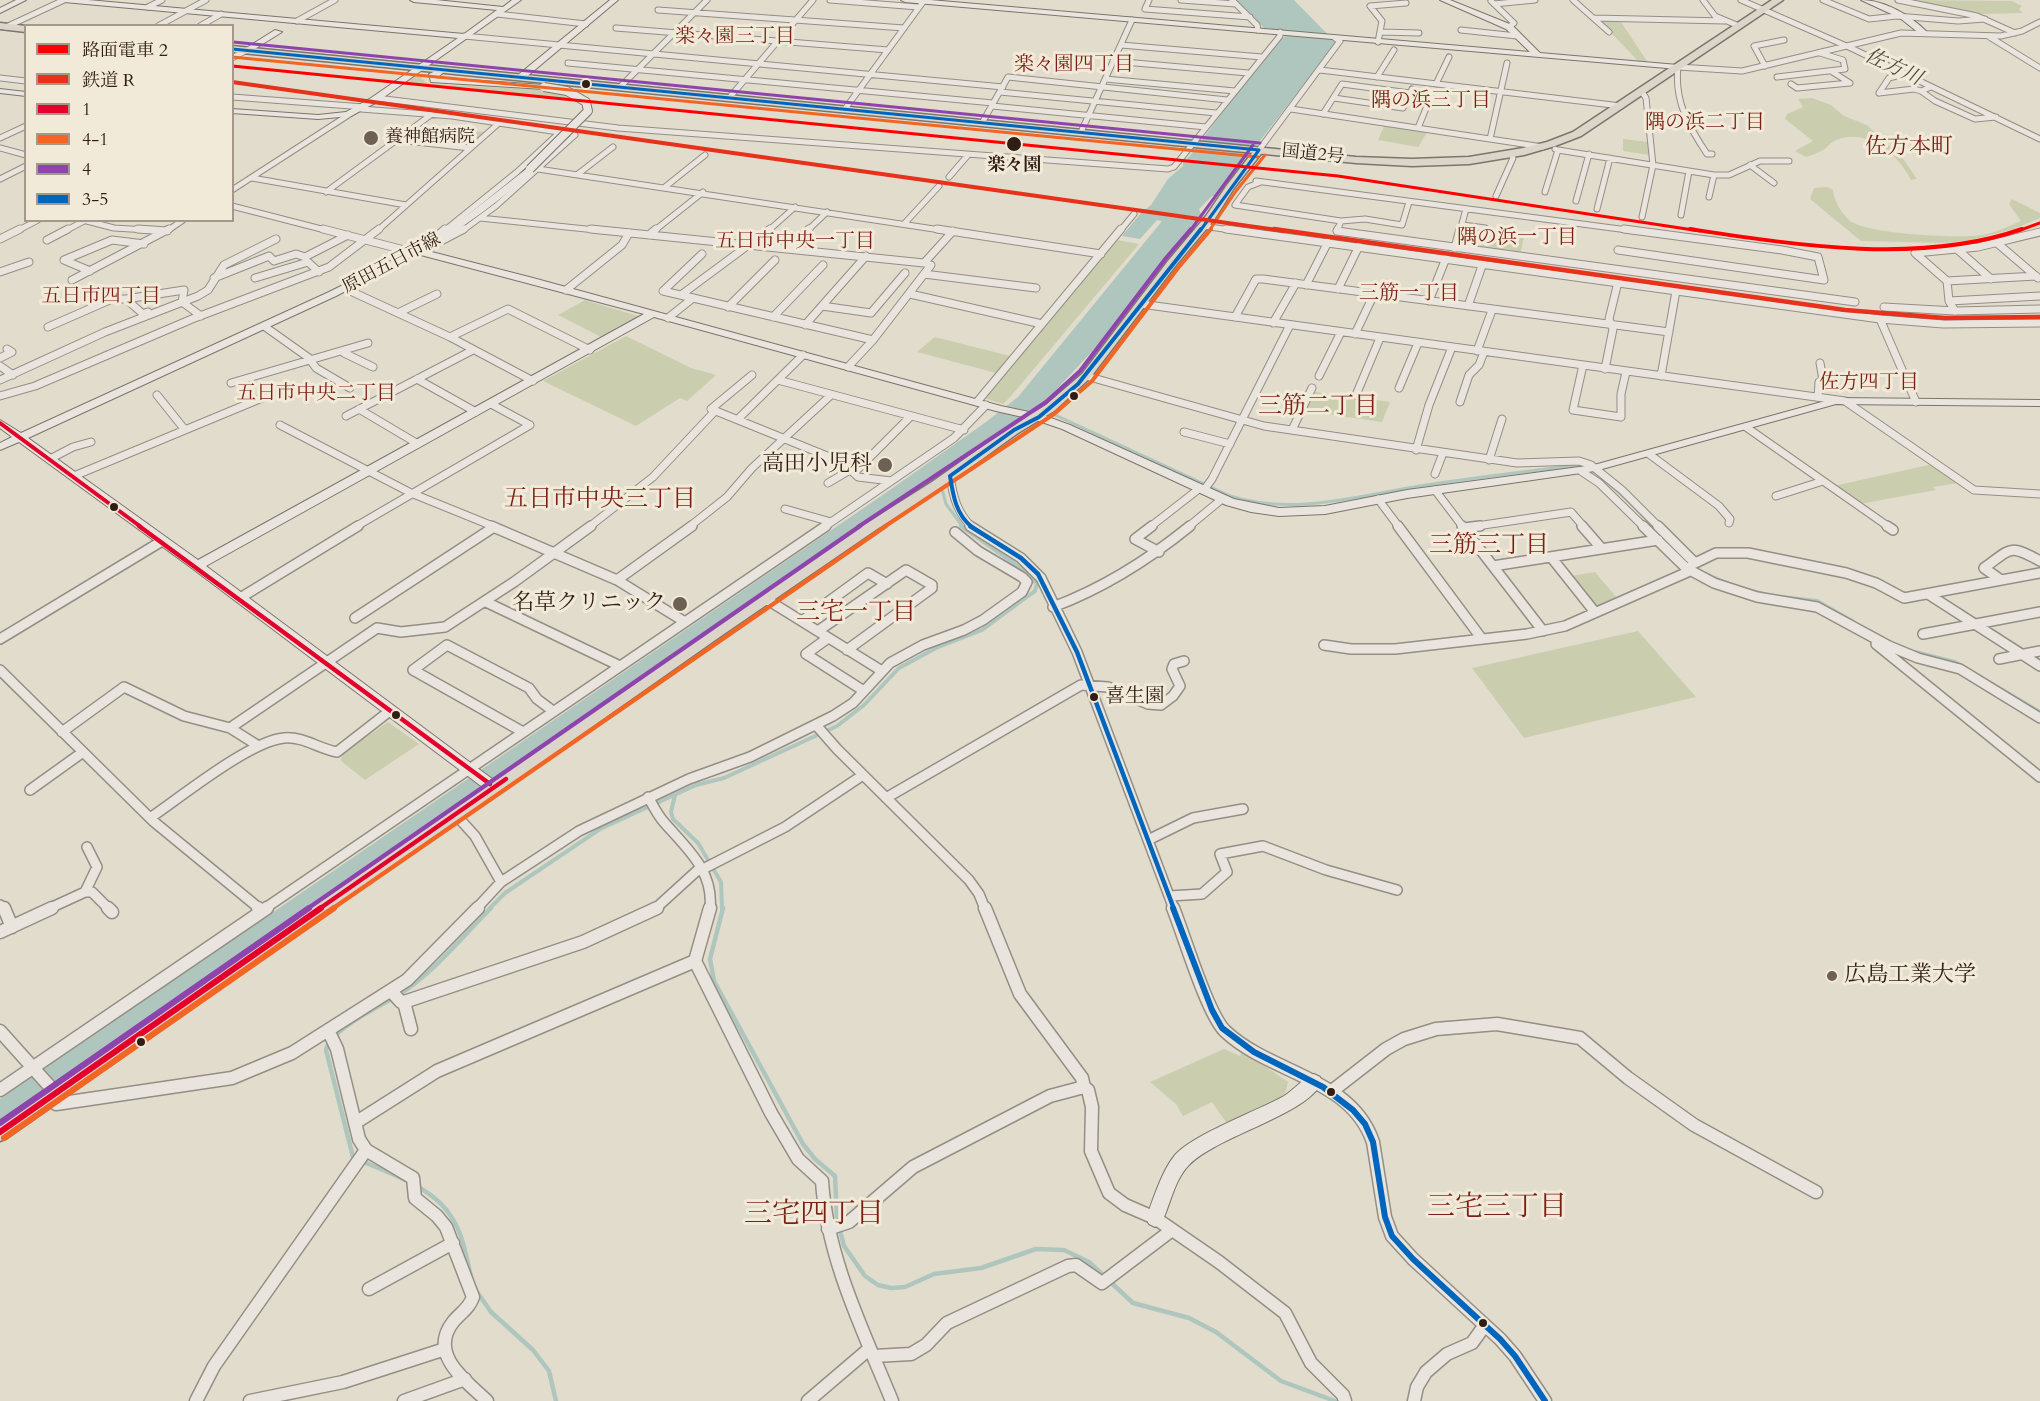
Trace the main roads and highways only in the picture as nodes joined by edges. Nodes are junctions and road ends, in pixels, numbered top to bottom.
1 (1778, 0) edge
2 (3, 26) edge
3 (24, 29) edge
4 (234, 49) edge
5 (1256, 150) junction
6 (0, 1132) edge

1 - 5 highway, 国道2号
2 - 3 highway
4 - 5 highway, 国道2号
5 - 6 main road

